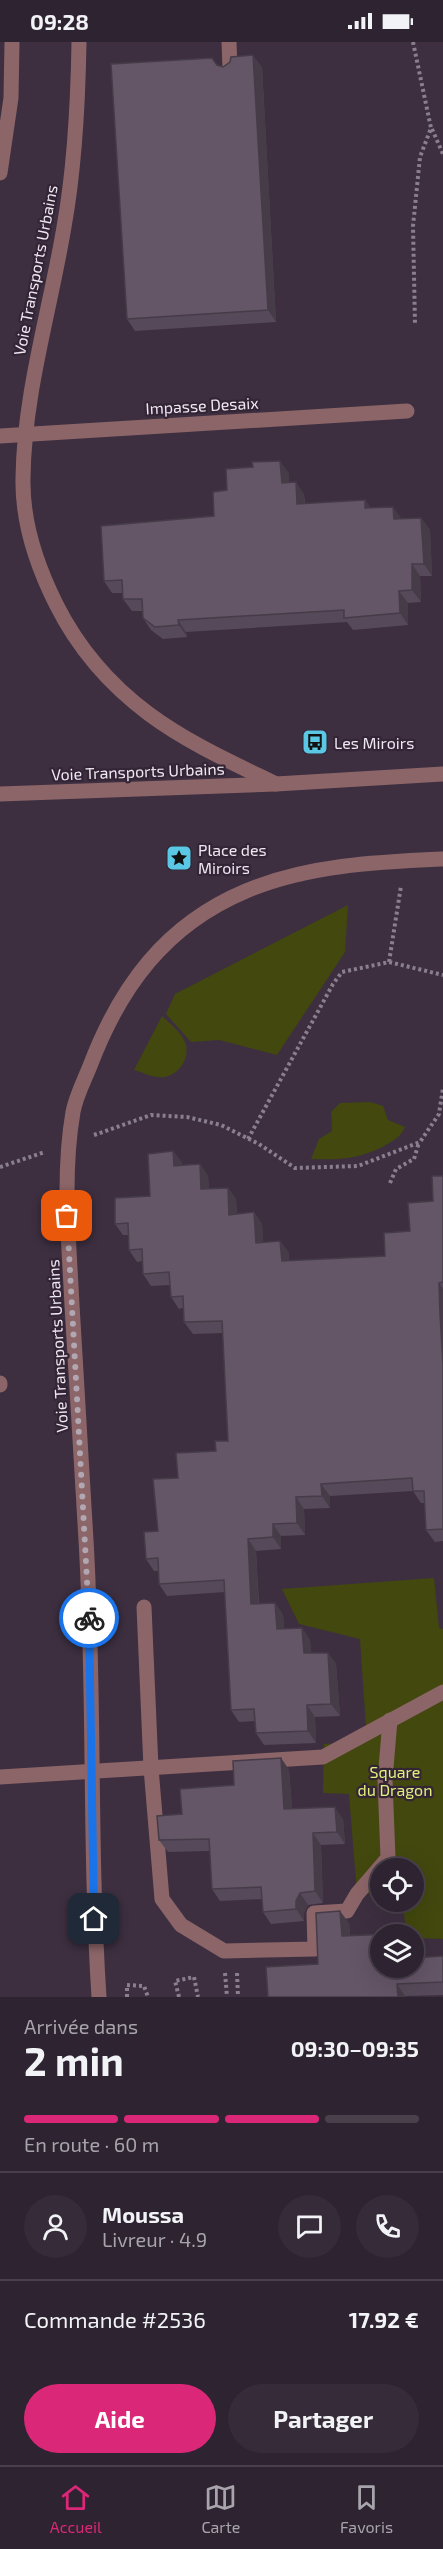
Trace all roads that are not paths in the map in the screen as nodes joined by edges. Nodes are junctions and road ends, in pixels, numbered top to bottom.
1 (12, 42) edge
2 (79, 42) edge
3 (229, 42) edge
4 (230, 69) edge
5 (0, 173) edge
6 (407, 411) dead end
7 (0, 436) edge
8 (443, 774) edge
9 (276, 784) junction
10 (0, 794) edge
11 (443, 859) edge
12 (144, 1607) dead end
13 (443, 1692) edge
14 (390, 1720) junction
15 (151, 1768) junction
16 (0, 1777) edge
17 (99, 1997) edge

1 - 5 street
2 - 9 street, Voie Transports Urbains
3 - 4 street
6 - 7 street, Impasse Desaix
8 - 9 street, Voie Transports Urbains
9 - 10 street, Voie Transports Urbains
11 - 17 street, Voie Transports Urbains
12 - 15 street
13 - 14 street
14 - 15 street
14 - 15 street
15 - 16 street

